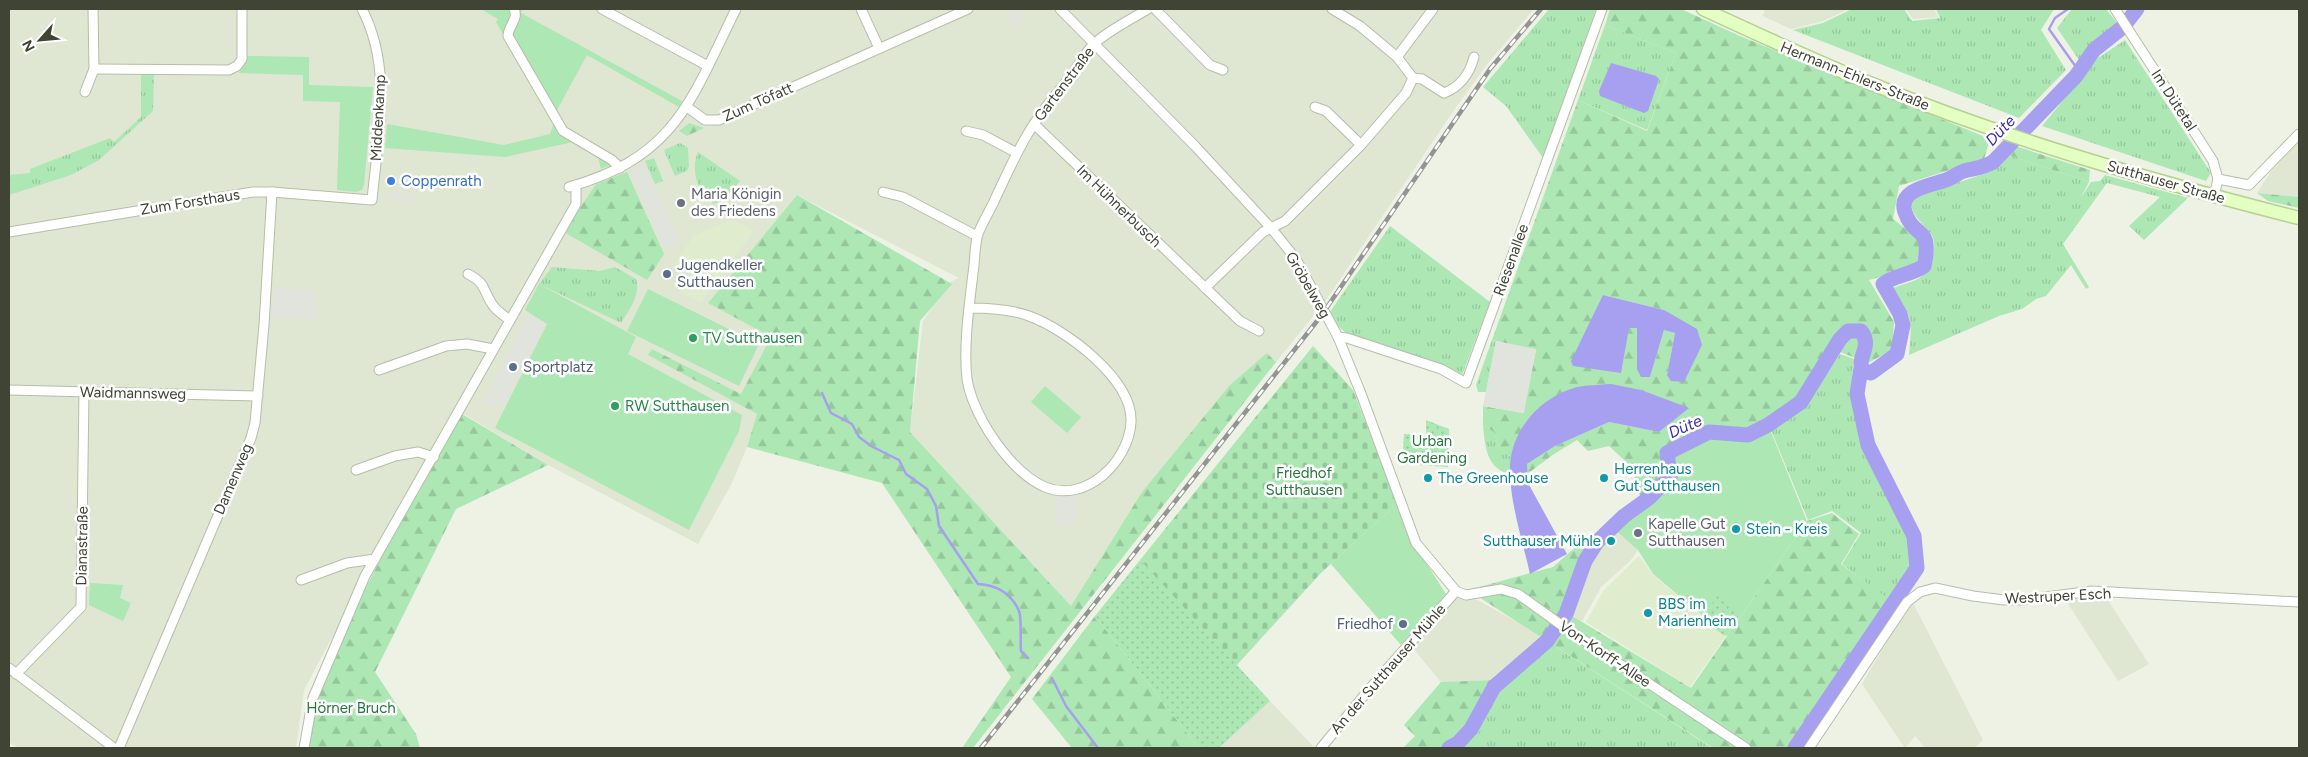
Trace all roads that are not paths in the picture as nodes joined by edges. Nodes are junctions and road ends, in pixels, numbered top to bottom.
1 (93, 9) edge
2 (242, 9) edge
3 (362, 9) edge
4 (514, 9) edge
5 (602, 9) edge
6 (736, 9) edge
7 (861, 9) edge
8 (968, 9) edge
9 (1060, 9) edge
10 (1148, 9) edge
11 (1154, 9) edge
12 (1332, 9) edge
13 (1433, 9) edge
14 (1602, 9) edge
15 (1703, 9) edge
16 (2115, 9) edge
17 (1094, 43) junction
18 (879, 48) junction
19 (1397, 57) junction
20 (1474, 57) dead end
21 (708, 66) junction
22 (94, 69) junction
23 (1223, 70) dead end
24 (1413, 78) junction
25 (85, 92) dead end
26 (687, 107) junction
27 (1316, 107) dead end
28 (1034, 124) junction
29 (966, 131) dead end
30 (2299, 134) edge
31 (2033, 141) joint
32 (1361, 145) junction
33 (1017, 153) junction
34 (620, 168) junction
35 (2218, 178) junction
36 (272, 192) junction
37 (883, 192) dead end
38 (2214, 196) junction
39 (372, 200) joint
40 (2299, 218) edge
41 (1271, 228) junction
42 (9, 232) edge
43 (978, 236) junction
44 (468, 274) dead end
45 (1205, 288) junction
46 (970, 308) junction
47 (510, 320) junction
48 (1259, 331) dead end
49 (1338, 337) junction
50 (493, 349) junction
51 (379, 370) dead end
52 (9, 390) edge
53 (84, 392) junction
54 (258, 396) junction
55 (434, 457) junction
56 (356, 470) dead end
57 (375, 559) junction
58 (302, 580) dead end
59 (1456, 591) junction
60 (2299, 602) edge
61 (13, 671) edge
62 (114, 748) edge
63 (119, 748) edge
64 (304, 748) edge
65 (1321, 748) edge
66 (1746, 748) edge
67 (1809, 748) edge

1 - 22 street
2 - 22 street
3 - 39 street, Middenkamp
4 - 34 street
5 - 21 street
6 - 21 street
7 - 18 street
8 - 18 street, Zum Töfatt
9 - 17 street, Gröbelweg
10 - 17 street, Gartenstraße
11 - 23 street
12 - 19 street
13 - 19 street
14 - 49 street, Riesenallee
15 - 31 street, Hermann-Ehlers-Straße
16 - 35 street, Im Dütetal
17 - 28 street, Gartenstraße
17 - 41 street, Gröbelweg
18 - 26 street, Zum Töfatt
19 - 24 street
20 - 24 street
21 - 26 street
22 - 25 street
24 - 32 street
26 - 34 street
27 - 32 street
28 - 33 street, Gartenstraße
28 - 45 street, Im Hühnerbusch
29 - 33 street
30 - 35 street
31 - 38 street, Sutthauser Straße
32 - 41 street
33 - 43 street, Gartenstraße
34 - 47 street
35 - 38 street
36 - 39 street, Zum Forsthaus
36 - 42 street, Zum Forsthaus
36 - 54 street, Damenweg
37 - 43 street
38 - 40 street, Sutthauser Straße
41 - 45 street
41 - 49 street, Gröbelweg
43 - 46 street, Gartenstraße
44 - 47 street
45 - 48 street, Im Hühnerbusch
46 - 46 street, Gartenstraße
47 - 50 street
49 - 59 street, Gröbelweg
50 - 51 street
50 - 55 street
52 - 53 street, Waidmannsweg
53 - 54 street, Waidmannsweg
53 - 61 street, Dianastraße
54 - 63 street, Damenweg
55 - 56 street
55 - 57 street
57 - 58 street
57 - 64 street
59 - 65 street, An der Sutthauser Mühle
59 - 66 street, Von-Korff-Allee
60 - 67 street, Westruper Esch
61 - 62 street

